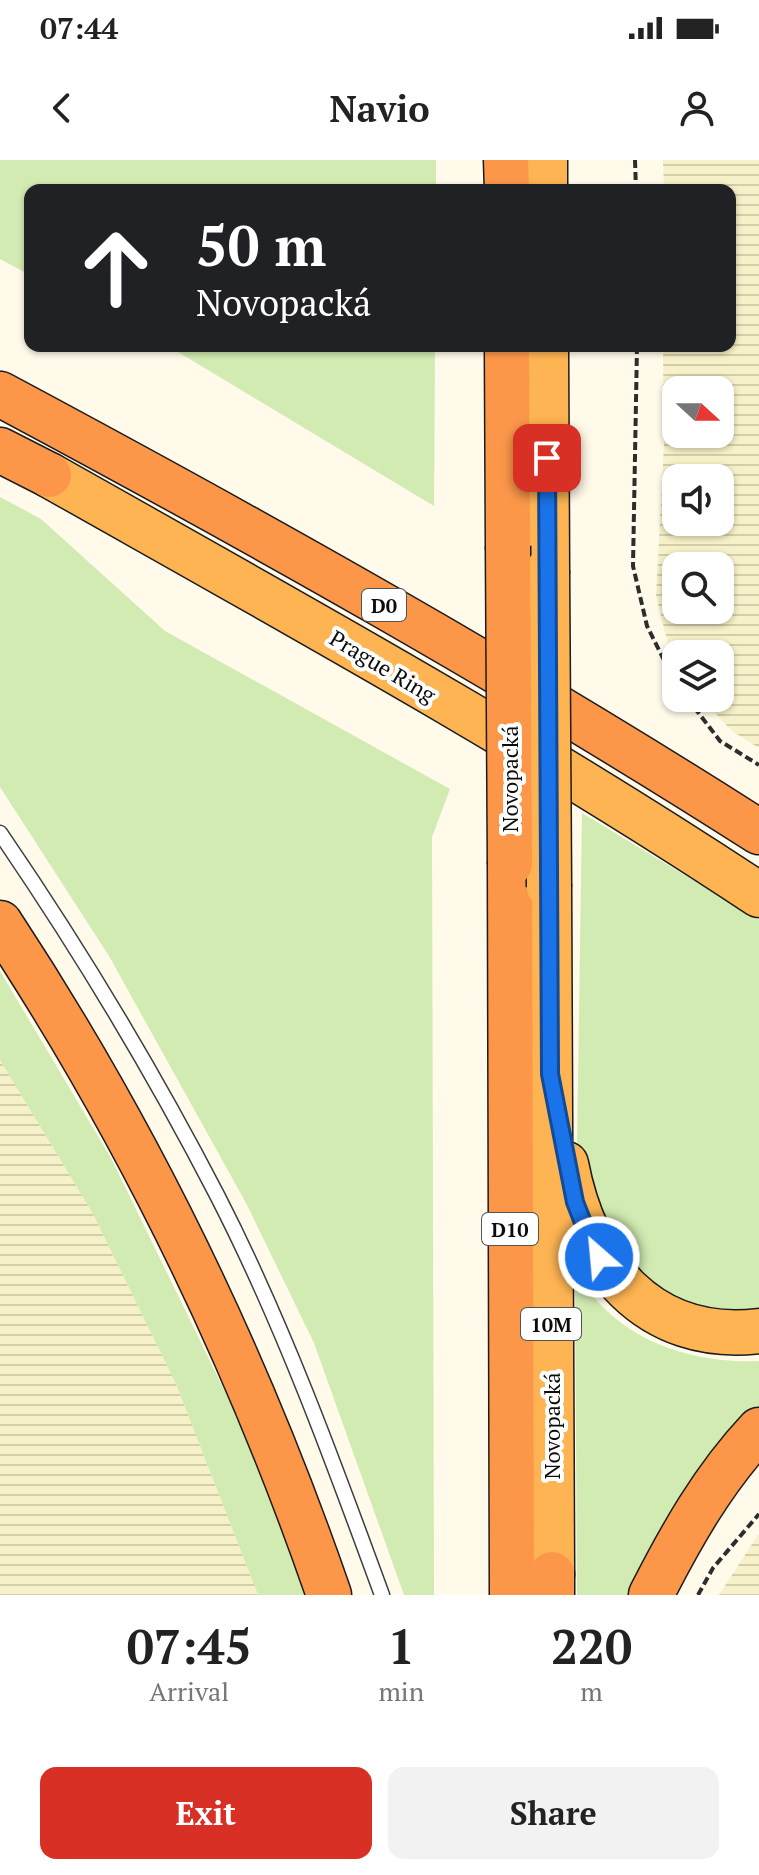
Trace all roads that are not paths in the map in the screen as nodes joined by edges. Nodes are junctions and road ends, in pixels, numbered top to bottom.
1 (506, 160) edge
2 (545, 160) edge
3 (507, 184) edge
4 (545, 184) edge
5 (507, 352) edge
6 (546, 352) edge
7 (0, 394) edge
8 (0, 450) edge
9 (548, 703) junction
10 (759, 832) edge
11 (0, 833) edge
12 (759, 895) edge
13 (0, 923) edge
14 (550, 1074) junction
15 (759, 1331) edge
16 (759, 1430) edge
17 (552, 1584) edge
18 (329, 1595) edge
19 (382, 1595) edge
20 (512, 1595) edge
21 (651, 1595) edge

1 - 3 highway
2 - 4 highway
5 - 20 highway, Novopacká / D10, bridge
6 - 9 highway, Novopacká / 10M, bridge
7 - 9 highway, D0
8 - 12 highway, Prague Ring
9 - 10 highway, D0
9 - 14 highway, Novopacká / 10M, bridge
11 - 19 lane
13 - 18 highway
14 - 15 highway
14 - 17 highway, Novopacká / 10M
16 - 21 highway

